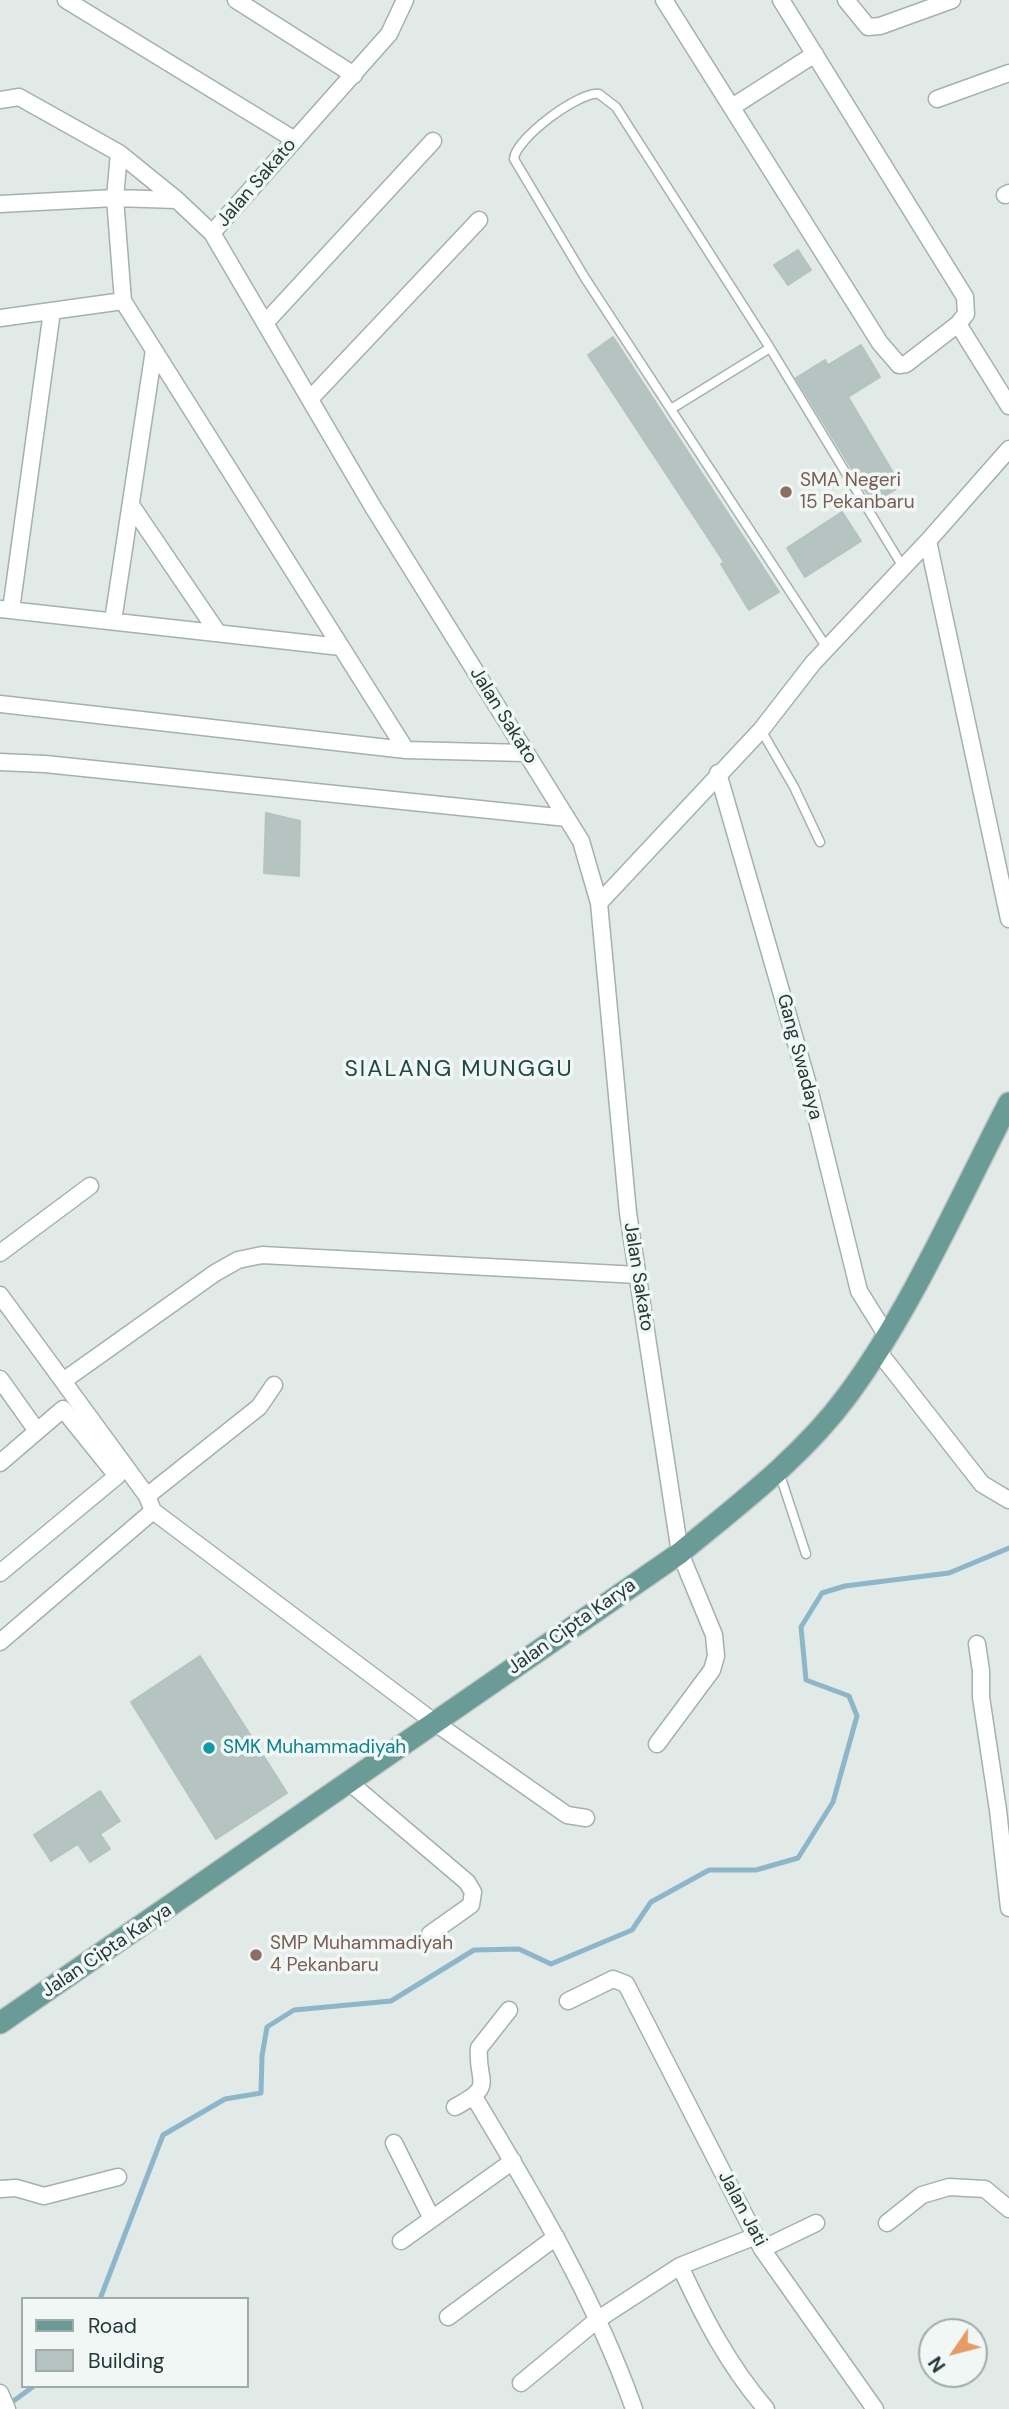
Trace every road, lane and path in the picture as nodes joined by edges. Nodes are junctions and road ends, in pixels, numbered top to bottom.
1 (66, 0) edge
2 (236, 0) edge
3 (664, 0) edge
4 (781, 0) edge
5 (846, 0) edge
6 (952, 0) edge
7 (404, 1) edge
8 (815, 54) junction
9 (1009, 73) edge
10 (355, 75) junction
11 (937, 99) dead end
12 (0, 100) edge
13 (732, 107) junction
14 (295, 140) junction
15 (433, 141) dead end
16 (119, 153) junction
17 (116, 198) junction
18 (177, 200) junction
19 (0, 204) edge
20 (479, 220) dead end
21 (212, 233) junction
22 (123, 301) junction
23 (52, 311) junction
24 (0, 318) edge
25 (265, 323) junction
26 (958, 324) junction
27 (770, 348) junction
28 (154, 351) junction
29 (310, 399) junction
30 (1009, 406) edge
31 (671, 409) junction
32 (1009, 449) edge
33 (131, 505) junction
34 (928, 541) junction
35 (904, 567) junction
36 (6, 610) edge
37 (113, 621) junction
38 (218, 633) junction
39 (341, 647) junction
40 (827, 648) junction
41 (0, 704) edge
42 (761, 730) junction
43 (406, 750) junction
44 (526, 753) junction
45 (0, 762) edge
46 (718, 773) junction
47 (566, 818) junction
48 (820, 842) dead end
49 (599, 903) junction
50 (1009, 919) edge
51 (1009, 1103) edge
52 (90, 1186) dead end
53 (0, 1253) edge
54 (638, 1275) junction
55 (0, 1295) edge
56 (883, 1344) junction
57 (0, 1379) edge
58 (63, 1381) junction
59 (274, 1385) dead end
60 (37, 1431) junction
61 (0, 1463) edge
62 (779, 1472) junction
63 (147, 1496) junction
64 (1009, 1500) edge
65 (153, 1511) junction
66 (680, 1553) junction
67 (806, 1554) dead end
68 (0, 1573) edge
69 (0, 1642) edge
70 (977, 1644) dead end
71 (434, 1722) junction
72 (657, 1744) dead end
73 (349, 1782) junction
74 (586, 1818) dead end
75 (1009, 1908) edge
76 (430, 1934) dead end
77 (568, 2001) dead end
78 (509, 2010) dead end
79 (0, 2023) edge
80 (474, 2097) junction
81 (455, 2107) dead end
82 (394, 2143) dead end
83 (513, 2161) junction
84 (118, 2177) dead end
85 (0, 2189) edge
86 (1009, 2209) edge
87 (432, 2219) junction
88 (817, 2223) dead end
89 (887, 2223) dead end
90 (556, 2237) junction
91 (401, 2241) dead end
92 (759, 2242) junction
93 (680, 2266) junction
94 (448, 2317) dead end
95 (597, 2319) junction
96 (521, 2383) dead end
97 (0, 2393) edge
98 (7, 2409) edge
99 (632, 2409) edge
100 (766, 2409) edge
101 (875, 2409) edge

1 - 14 street
2 - 10 street
3 - 13 street
4 - 8 street
5 - 6 street
7 - 10 street, Jalan Sakato
8 - 13 street
8 - 26 street
9 - 11 street
10 - 14 street, Jalan Sakato
12 - 16 street
13 - 26 street
14 - 21 street, Jalan Sakato
15 - 25 street
16 - 17 street
16 - 18 street
17 - 18 street
17 - 19 street
17 - 22 street
18 - 21 street
20 - 29 street
21 - 25 street, Jalan Sakato
22 - 23 street
22 - 28 street
23 - 24 street
23 - 36 street
25 - 29 street, Jalan Sakato
26 - 30 street
27 - 31 lane
27 - 31 lane
27 - 35 lane
28 - 33 street
28 - 39 street
29 - 44 street, Jalan Sakato
31 - 40 lane
32 - 34 street
33 - 37 street
33 - 38 street
34 - 35 street
34 - 50 street
35 - 40 street
36 - 37 street
37 - 38 street
38 - 39 street
39 - 43 street
40 - 42 street
41 - 43 street
42 - 46 street
42 - 48 lane
43 - 44 street
44 - 47 street, Jalan Sakato
45 - 47 street
46 - 49 street
46 - 56 street, Gang Swadaya
47 - 49 street, Jalan Sakato
49 - 54 street, Jalan Sakato
51 - 56 main road, Jalan Cipta Karya
52 - 53 street
54 - 58 street
54 - 66 street, Jalan Sakato
55 - 58 street
56 - 62 main road, Jalan Cipta Karya
56 - 64 street, Gang Swadaya
57 - 60 street
58 - 63 street
59 - 63 street
60 - 61 street
60 - 68 street
62 - 66 main road, Jalan Cipta Karya
62 - 67 lane
63 - 65 street
65 - 69 street
65 - 71 street
66 - 71 main road, Jalan Cipta Karya
66 - 72 street, Jalan Sakato
70 - 75 street
71 - 73 main road, Jalan Cipta Karya
71 - 74 street
73 - 76 street
73 - 79 main road, Jalan Cipta Karya
77 - 92 street, Jalan Jati
78 - 80 street
80 - 81 street
80 - 83 street
82 - 87 street
83 - 87 street
83 - 90 street
84 - 85 street
86 - 89 street
87 - 91 street
88 - 92 street
90 - 94 street
90 - 95 street
92 - 93 street
92 - 101 street, Jalan Jati
93 - 95 street
93 - 100 street
95 - 96 street
95 - 99 street
97 - 98 street

